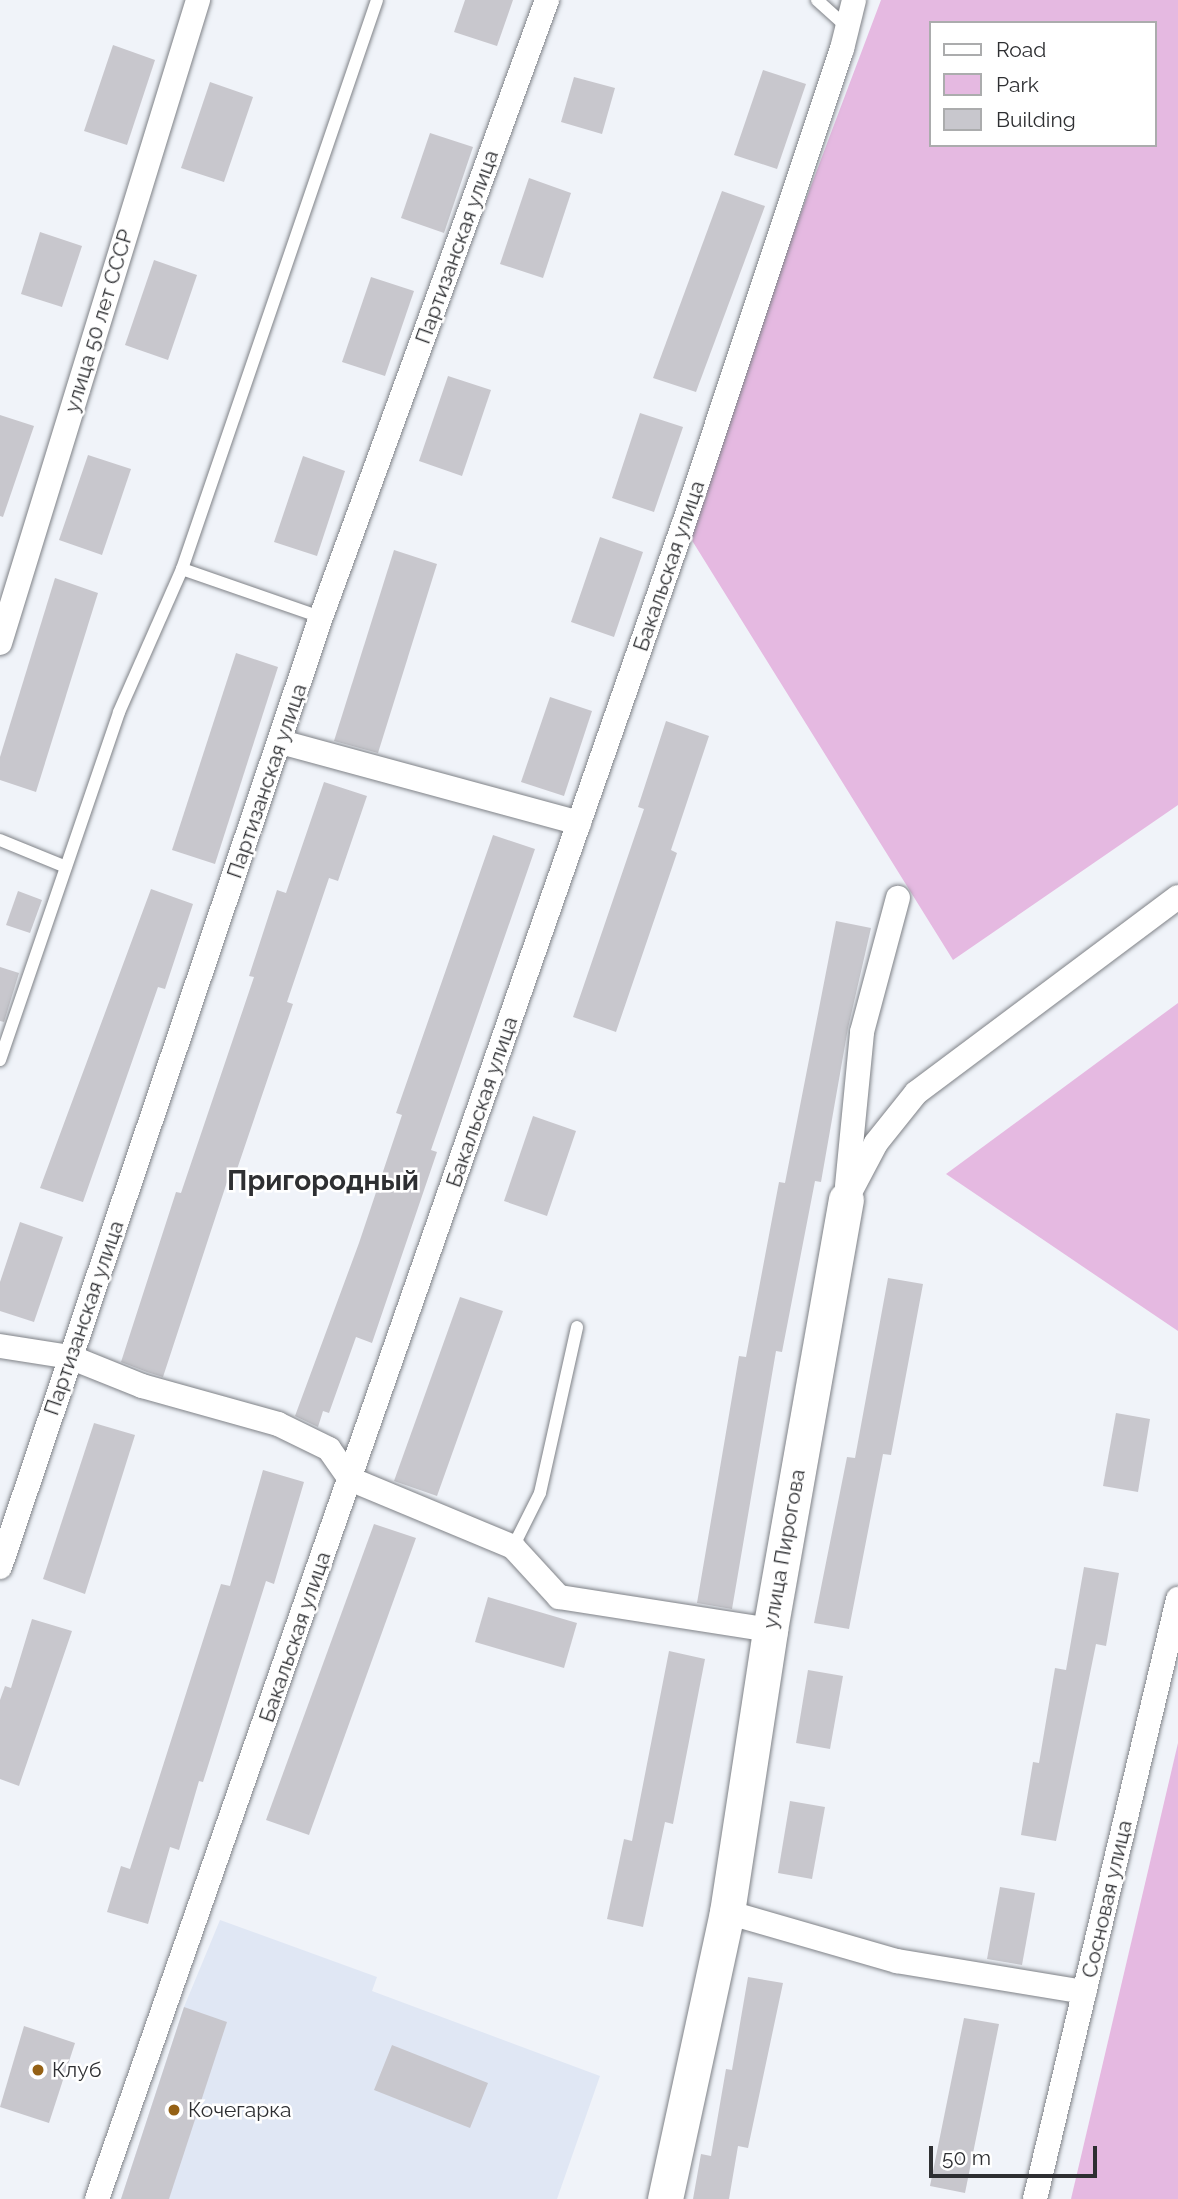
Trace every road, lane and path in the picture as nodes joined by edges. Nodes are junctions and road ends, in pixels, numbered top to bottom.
1 (198, 0) edge
2 (377, 0) edge
3 (547, 0) edge
4 (817, 0) edge
5 (854, 0) edge
6 (845, 25) junction
7 (182, 569) junction
8 (321, 617) junction
9 (0, 643) edge
10 (281, 742) junction
11 (579, 823) junction
12 (0, 839) edge
13 (66, 867) junction
14 (1178, 897) edge
15 (898, 898) dead end
16 (0, 1060) edge
17 (846, 1200) junction
18 (577, 1326) dead end
19 (0, 1346) edge
20 (70, 1357) junction
21 (350, 1479) junction
22 (513, 1547) junction
23 (0, 1567) edge
24 (1178, 1599) edge
25 (769, 1630) junction
26 (727, 1912) junction
27 (1084, 1992) junction
28 (97, 2199) edge
29 (665, 2199) edge
30 (1035, 2199) edge

1 - 9 street, улица 50 лет СССР
2 - 7 lane
3 - 8 street, Партизанская улица
4 - 6 lane
5 - 6 street, Бакальская улица
6 - 11 street, Бакальская улица
7 - 8 lane
7 - 13 lane
8 - 10 street, Партизанская улица
10 - 11 street
10 - 20 street, Партизанская улица
11 - 21 street, Бакальская улица
12 - 13 lane
13 - 16 lane
14 - 17 street
15 - 17 street, улица Пирогова
17 - 25 street, улица Пирогова
18 - 22 lane
19 - 20 street
20 - 21 street
20 - 23 street, Партизанская улица
21 - 22 street
21 - 28 street, Бакальская улица
22 - 25 street
24 - 27 street, Сосновая улица
25 - 26 street, улица Пирогова
26 - 27 street
26 - 29 street, улица Пирогова
27 - 30 street, Сосновая улица

